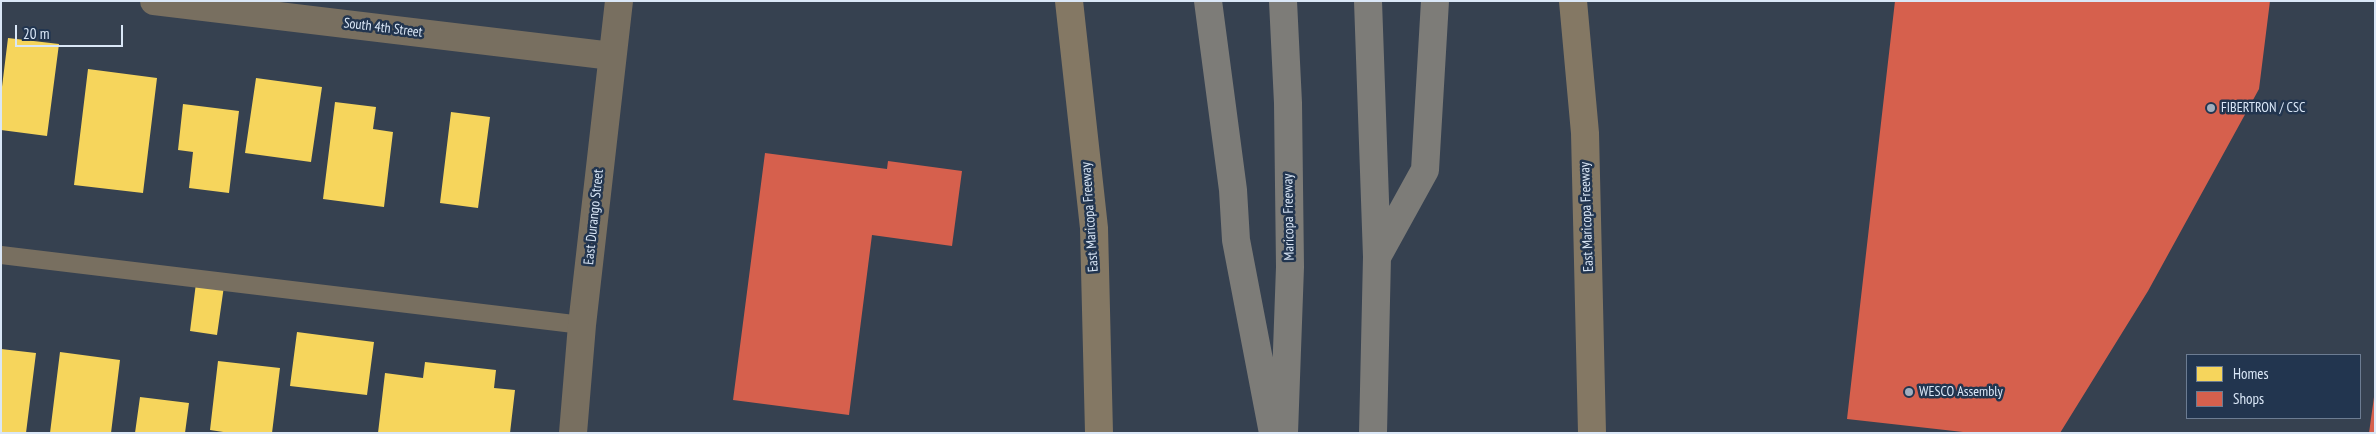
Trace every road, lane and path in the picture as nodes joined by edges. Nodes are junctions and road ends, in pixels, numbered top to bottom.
1 (154, 1) edge
2 (618, 1) edge
3 (1069, 1) edge
4 (1208, 1) edge
5 (1283, 1) edge
6 (1368, 1) edge
7 (1435, 1) edge
8 (1573, 1) edge
9 (612, 56) junction
10 (1, 255) edge
11 (1377, 257) junction
12 (582, 325) junction
13 (573, 433) edge
14 (1099, 433) edge
15 (1273, 433) edge
16 (1284, 433) edge
17 (1373, 433) edge
18 (1592, 433) edge

1 - 9 street, South 4th Street
2 - 9 street, East Durango Street
3 - 14 main road, East Maricopa Freeway
4 - 15 highway
5 - 16 highway, Maricopa Freeway
6 - 11 highway
7 - 11 highway
8 - 18 main road, East Maricopa Freeway
9 - 12 street, East Durango Street
10 - 12 lane
11 - 17 highway
12 - 13 street, East Durango Street

